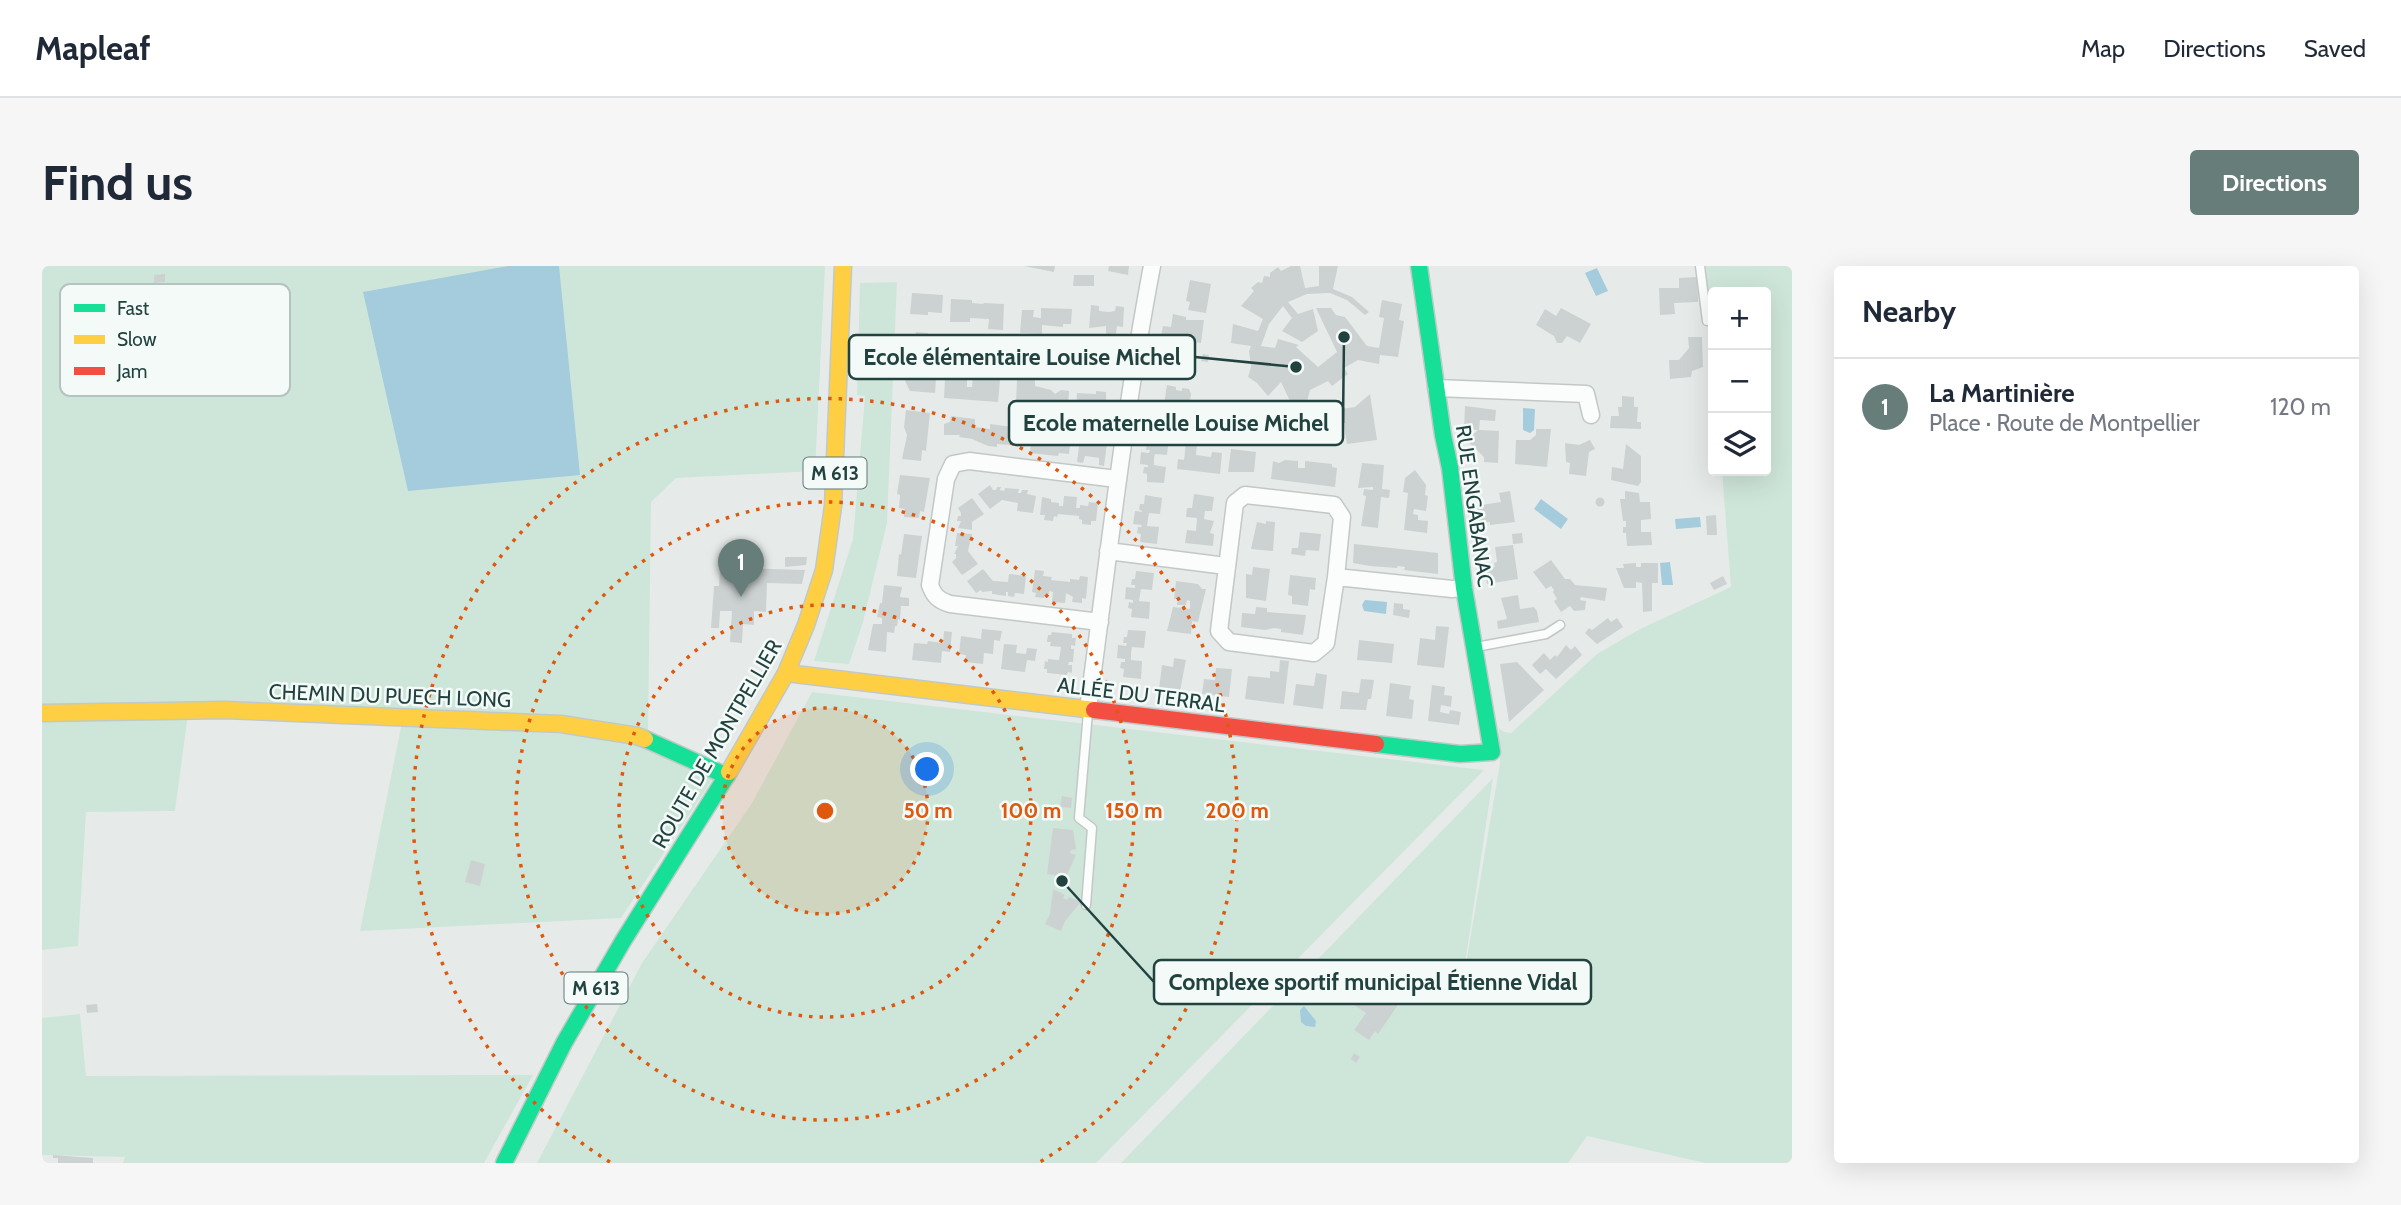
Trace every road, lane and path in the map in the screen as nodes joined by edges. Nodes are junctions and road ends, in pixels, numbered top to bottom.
1 (843, 266) edge
2 (1152, 266) edge
3 (1419, 266) edge
4 (1700, 266) edge
5 (1707, 321) dead end
6 (959, 346) dead end
7 (1135, 358) junction
8 (1436, 388) junction
9 (1591, 415) dead end
10 (1117, 478) junction
11 (1108, 551) junction
12 (1226, 566) junction
13 (1336, 577) junction
14 (1464, 588) junction
15 (1100, 622) junction
16 (1560, 625) dead end
17 (1476, 647) junction
18 (786, 673) junction
19 (1088, 709) junction
20 (42, 713) edge
21 (1492, 752) joint
22 (727, 776) junction
23 (1086, 905) dead end
24 (504, 1163) edge

1 - 18 street, ROUTE DE MONTPELLIER / M 613
2 - 7 street
3 - 8 street, RUE ENGABANAC
4 - 5 lane
6 - 7 street
7 - 10 street
8 - 9 street
8 - 14 street, RUE ENGABANAC
10 - 11 street
10 - 15 street
11 - 12 street
11 - 15 street
12 - 13 street
12 - 13 street
13 - 14 street
14 - 17 street, RUE ENGABANAC
15 - 19 street
16 - 17 lane
17 - 21 street, RUE ENGABANAC
18 - 19 street, ALLÉE DU TERRAL
18 - 22 street, ROUTE DE MONTPELLIER / M 613
19 - 21 street, ALLÉE DU TERRAL
19 - 23 lane
20 - 22 street, CHEMIN DU PUECH LONG
22 - 24 street, ROUTE DE MONTPELLIER / M 613

